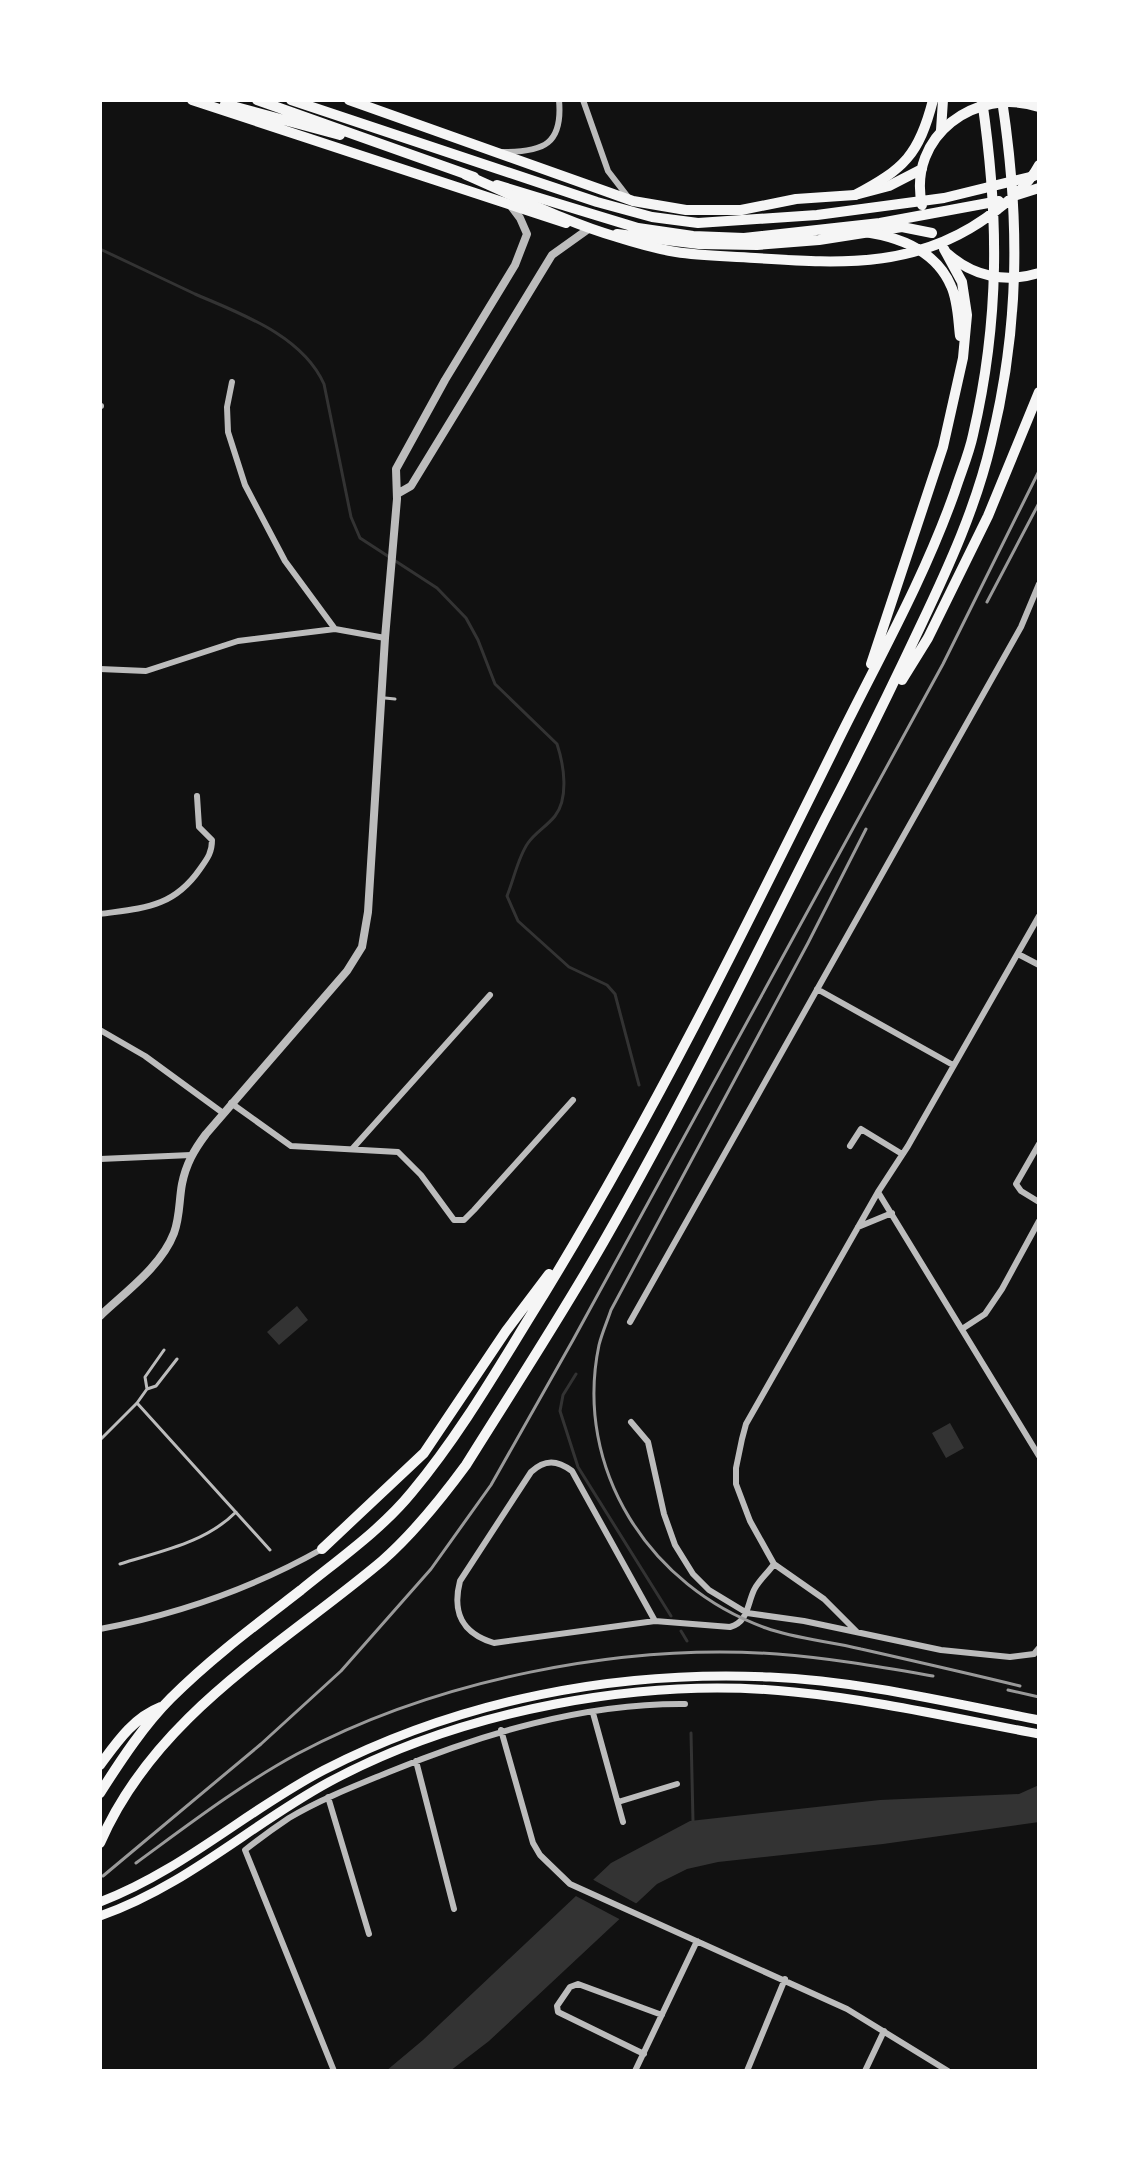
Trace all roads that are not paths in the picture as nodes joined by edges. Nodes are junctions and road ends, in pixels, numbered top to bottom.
1 (192, 100) edge
2 (212, 100) edge
3 (257, 100) edge
4 (291, 100) edge
5 (346, 100) edge
6 (559, 100) edge
7 (583, 100) edge
8 (933, 100) edge
9 (943, 100) edge
10 (982, 100) edge
11 (1002, 100) edge
12 (1036, 106) edge
13 (941, 130) junction
14 (374, 141) junction
15 (500, 152) junction
16 (1039, 165) edge
17 (922, 169) junction
18 (1039, 174) edge
19 (466, 175) junction
20 (1039, 188) edge
21 (855, 195) junction
22 (633, 201) junction
23 (511, 206) junction
24 (587, 230) junction
25 (865, 232) junction
26 (932, 233) junction
27 (944, 249) junction
28 (1039, 273) edge
29 (963, 358) junction
30 (232, 382) dead end
31 (1039, 392) edge
32 (397, 494) junction
33 (1039, 584) edge
34 (335, 629) junction
35 (385, 638) junction
36 (100, 669) edge
37 (381, 697) junction
38 (860, 698) junction
39 (395, 699) dead end
40 (879, 715) junction
41 (197, 796) dead end
42 (100, 914) edge
43 (1039, 916) edge
44 (1018, 954) junction
45 (1039, 965) edge
46 (817, 989) junction
47 (490, 995) dead end
48 (100, 1030) edge
49 (953, 1065) junction
50 (573, 1100) dead end
51 (231, 1103) junction
52 (223, 1113) junction
53 (1039, 1144) edge
54 (850, 1146) dead end
55 (353, 1148) junction
56 (902, 1154) junction
57 (191, 1155) junction
58 (100, 1159) edge
59 (878, 1192) junction
60 (1039, 1202) edge
61 (892, 1213) junction
62 (1039, 1221) edge
63 (586, 1224) junction
64 (857, 1227) junction
65 (100, 1316) edge
66 (630, 1322) dead end
67 (962, 1329) junction
68 (164, 1350) dead end
69 (177, 1359) dead end
70 (147, 1389) junction
71 (137, 1403) junction
72 (631, 1422) dead end
73 (100, 1440) edge
74 (1039, 1456) edge
75 (236, 1512) junction
76 (322, 1549) joint
77 (270, 1550) dead end
78 (120, 1564) dead end
79 (774, 1564) junction
80 (747, 1613) junction
81 (655, 1621) junction
82 (100, 1629) edge
83 (858, 1632) junction
84 (1039, 1648) edge
85 (685, 1704) dead end
86 (164, 1706) junction
87 (593, 1713) junction
88 (1039, 1720) edge
89 (501, 1730) junction
90 (1039, 1734) edge
91 (416, 1761) junction
92 (100, 1765) edge
93 (677, 1784) dead end
94 (100, 1793) edge
95 (328, 1797) junction
96 (618, 1802) junction
97 (623, 1822) dead end
98 (100, 1843) edge
99 (100, 1902) edge
100 (454, 1909) dead end
101 (100, 1916) edge
102 (369, 1934) dead end
103 (697, 1941) junction
104 (785, 1979) junction
105 (662, 2015) junction
106 (884, 2031) junction
107 (644, 2054) junction
108 (334, 2071) edge
109 (635, 2071) edge
110 (747, 2071) edge
111 (865, 2071) edge
112 (948, 2071) edge

1 - 23 main road
2 - 14 main road
3 - 14 main road
4 - 18 main road
5 - 15 main road
6 - 15 street
7 - 22 street
8 - 21 main road
9 - 13 main road
10 - 38 main road
11 - 40 main road
12 - 13 main road
13 - 17 main road
14 - 19 main road
15 - 22 main road
16 - 19 main road
17 - 21 main road
17 - 26 main road
19 - 20 main road
21 - 22 main road
21 - 25 main road
23 - 24 main road
23 - 32 street
24 - 25 main road
24 - 32 street
25 - 26 main road
25 - 29 main road
26 - 27 main road
27 - 28 main road
27 - 29 main road
29 - 38 main road
30 - 34 street
31 - 40 main road
32 - 35 street
33 - 46 street
34 - 35 street
34 - 36 street
35 - 37 street
37 - 39 lane
37 - 51 street
38 - 63 main road
40 - 98 main road
41 - 42 street
43 - 44 street
44 - 45 street
44 - 49 street
46 - 49 street
46 - 66 street
47 - 55 street
48 - 52 street
49 - 56 street
50 - 55 street
51 - 52 street
51 - 55 street
52 - 57 street
53 - 60 street
54 - 56 street
56 - 59 street
57 - 58 street
57 - 65 street
59 - 61 street
59 - 64 street
61 - 64 street
61 - 67 street
62 - 67 street
63 - 76 main road
63 - 86 main road
64 - 79 street
67 - 74 street
68 - 70 lane
69 - 70 lane
70 - 71 lane
71 - 73 lane
71 - 75 lane
72 - 80 street
75 - 77 lane
75 - 78 lane
76 - 82 street
79 - 80 street
79 - 83 street
80 - 81 street
80 - 83 street
81 - 81 street
83 - 84 street
85 - 87 street
86 - 92 main road
86 - 94 main road
87 - 89 street
87 - 96 street
88 - 99 main road
89 - 91 street
89 - 103 street
90 - 101 main road
91 - 95 street
91 - 100 street
93 - 96 street
95 - 102 street
95 - 108 street
96 - 97 street
103 - 104 street
103 - 105 street
104 - 106 street
104 - 110 street
105 - 107 street
105 - 107 street
106 - 111 street
106 - 112 street
107 - 109 street

